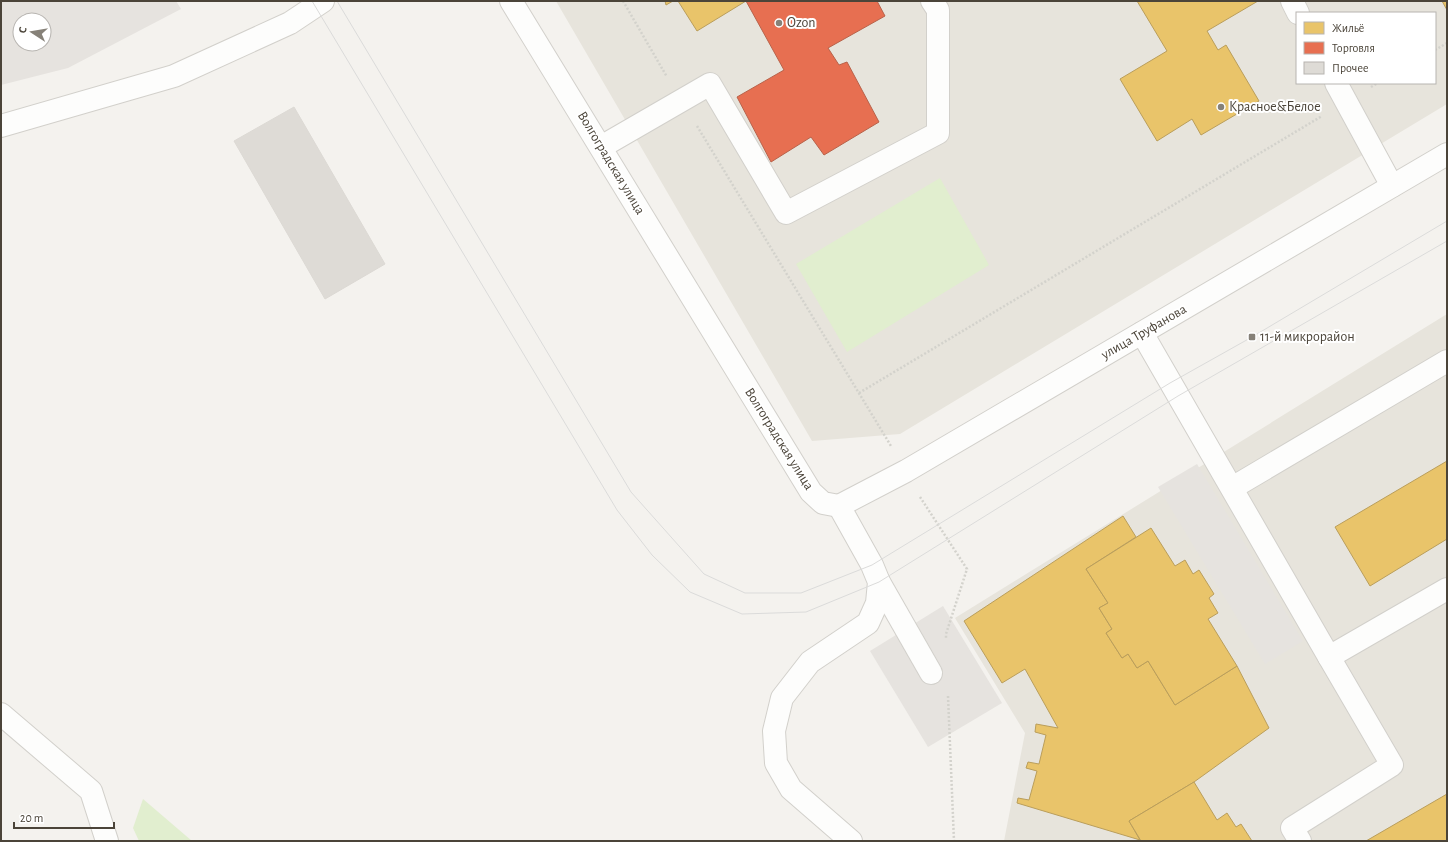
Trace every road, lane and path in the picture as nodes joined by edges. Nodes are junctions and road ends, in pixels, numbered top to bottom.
1 (323, 1) edge
2 (511, 1) edge
3 (932, 1) edge
4 (1292, 1) edge
5 (1298, 12) edge
6 (1447, 43) edge
7 (1436, 49) edge
8 (1374, 84) edge
9 (1341, 92) edge
10 (1, 126) edge
11 (601, 147) junction
12 (1447, 154) edge
13 (1392, 186) junction
14 (1142, 333) junction
15 (1447, 361) edge
16 (859, 393) dead end
17 (1232, 488) junction
18 (839, 506) junction
19 (879, 582) junction
20 (1447, 589) edge
21 (1329, 658) junction
22 (931, 672) dead end
23 (1, 714) edge
24 (107, 841) edge
25 (851, 841) edge
26 (1300, 841) edge

1 - 10 street
2 - 11 street, Волгоградская улица
3 - 11 street
4 - 5 street
6 - 7 path
8 - 9 path
9 - 13 street
9 - 16 path
11 - 18 street, Волгоградская улица
12 - 13 street, улица Труфанова
13 - 14 street, улица Труфанова
14 - 17 street
14 - 18 street, улица Труфанова
15 - 17 street
17 - 21 street
18 - 19 street
19 - 22 street
19 - 25 street
20 - 21 street
21 - 26 street
23 - 24 street

